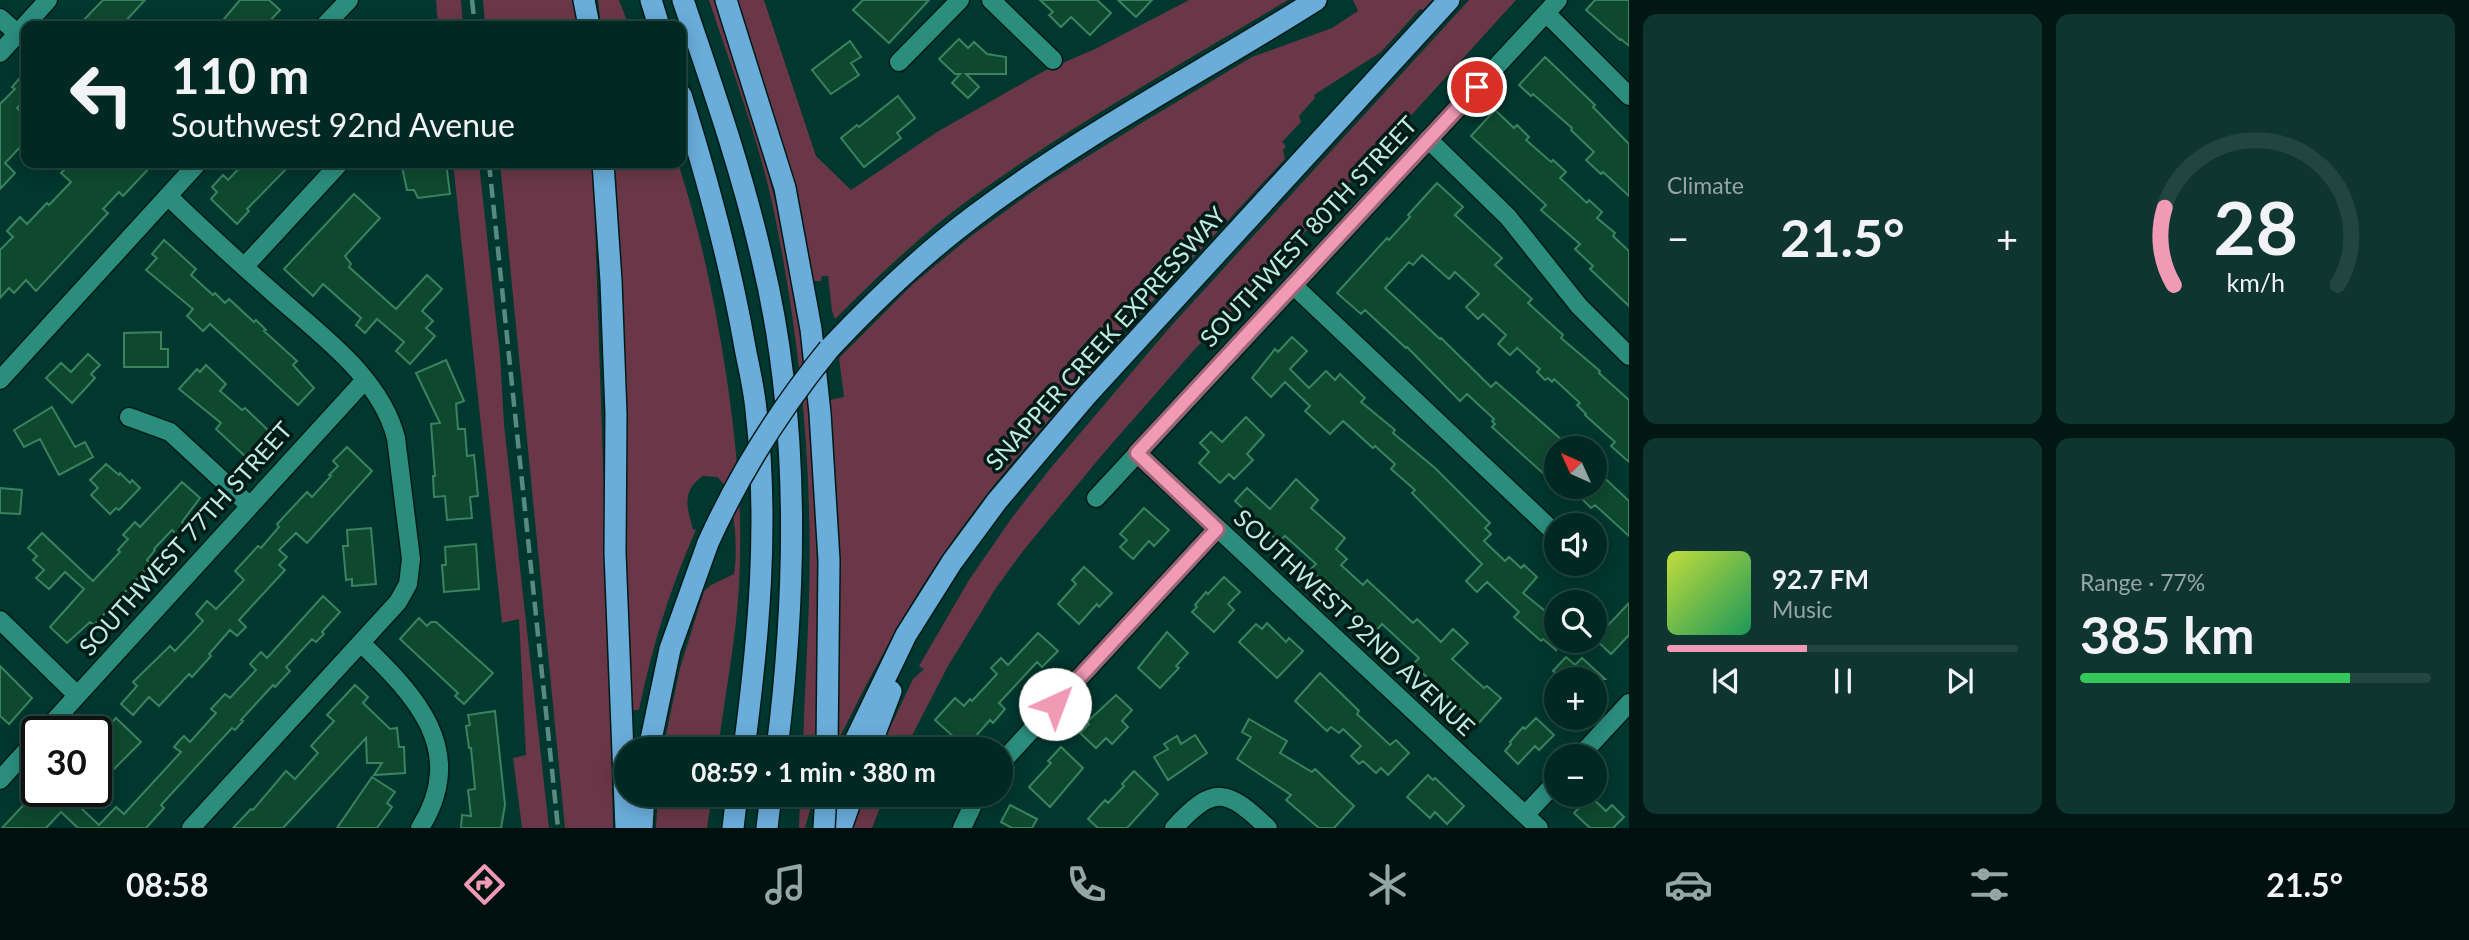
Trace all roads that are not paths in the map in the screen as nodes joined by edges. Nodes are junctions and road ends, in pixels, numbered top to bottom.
1 (48, 0) edge
2 (349, 0) edge
3 (584, 0) edge
4 (650, 0) edge
5 (683, 0) edge
6 (726, 0) edge
7 (960, 0) edge
8 (991, 0) edge
9 (1316, 0) edge
10 (1449, 0) edge
11 (1552, 6) edge
12 (0, 18) edge
13 (29, 21) edge
14 (329, 21) edge
15 (588, 21) edge
16 (657, 21) edge
17 (21, 31) edge
18 (18, 34) junction
19 (0, 53) edge
20 (1053, 60) dead end
21 (899, 62) dead end
22 (1629, 96) edge
23 (686, 112) edge
24 (1428, 139) junction
25 (193, 168) edge
26 (335, 168) edge
27 (603, 168) edge
28 (167, 196) junction
29 (243, 267) junction
30 (1293, 285) junction
31 (1629, 356) edge
32 (0, 380) edge
33 (365, 380) junction
34 (129, 416) dead end
35 (1137, 453) junction
36 (1096, 498) dead end
37 (250, 506) junction
38 (1544, 523) edge
39 (1217, 529) junction
40 (0, 620) edge
41 (906, 635) junction
42 (361, 643) junction
43 (78, 695) junction
44 (1629, 703) edge
45 (59, 716) edge
46 (652, 737) edge
47 (746, 737) edge
48 (778, 737) edge
49 (827, 737) edge
50 (857, 737) edge
51 (874, 737) edge
52 (1591, 744) edge
53 (1013, 750) edge
54 (21, 757) edge
55 (0, 780) edge
56 (1544, 795) edge
57 (643, 807) edge
58 (735, 807) edge
59 (769, 807) edge
60 (825, 807) edge
61 (827, 807) edge
62 (848, 807) edge
63 (972, 807) edge
64 (1525, 815) junction
65 (191, 828) edge
66 (420, 828) edge
67 (626, 828) edge
68 (642, 828) edge
69 (733, 828) edge
70 (766, 828) edge
71 (818, 828) edge
72 (824, 828) edge
73 (841, 828) edge
74 (962, 828) edge
75 (1174, 828) edge
76 (1268, 828) edge
77 (1539, 828) edge

1 - 13 street
2 - 14 street
3 - 15 highway
4 - 16 highway
5 - 48 highway
6 - 49 highway
7 - 21 street
8 - 20 street
9 - 46 highway, bridge
10 - 41 highway, SNAPPER CREEK EXPRESSWAY
11 - 22 street
11 - 24 street, SOUTHWEST 80TH STREET
12 - 18 street
17 - 18 street
18 - 19 street
23 - 47 highway
24 - 30 street, SOUTHWEST 80TH STREET
24 - 31 street
25 - 28 street
26 - 29 street
27 - 67 highway
28 - 29 street
28 - 32 street
29 - 33 street
30 - 35 street, SOUTHWEST 80TH STREET
30 - 38 street
33 - 37 street, SOUTHWEST 77TH STREET
33 - 42 street
34 - 37 street
35 - 36 street, SOUTHWEST 80TH STREET
35 - 39 street, SOUTHWEST 92ND AVENUE
37 - 43 street, SOUTHWEST 77TH STREET
39 - 53 street
39 - 64 street, SOUTHWEST 92ND AVENUE
40 - 43 street
41 - 50 highway, SNAPPER CREEK EXPRESSWAY
41 - 51 highway
42 - 65 street
42 - 66 street
43 - 45 street, SOUTHWEST 77TH STREET
44 - 52 street
54 - 55 street
56 - 64 street
57 - 68 highway
58 - 69 highway
59 - 70 highway
60 - 71 highway
61 - 72 highway, bridge
62 - 73 highway
63 - 74 street
64 - 77 street, SOUTHWEST 92ND AVENUE
75 - 76 street

